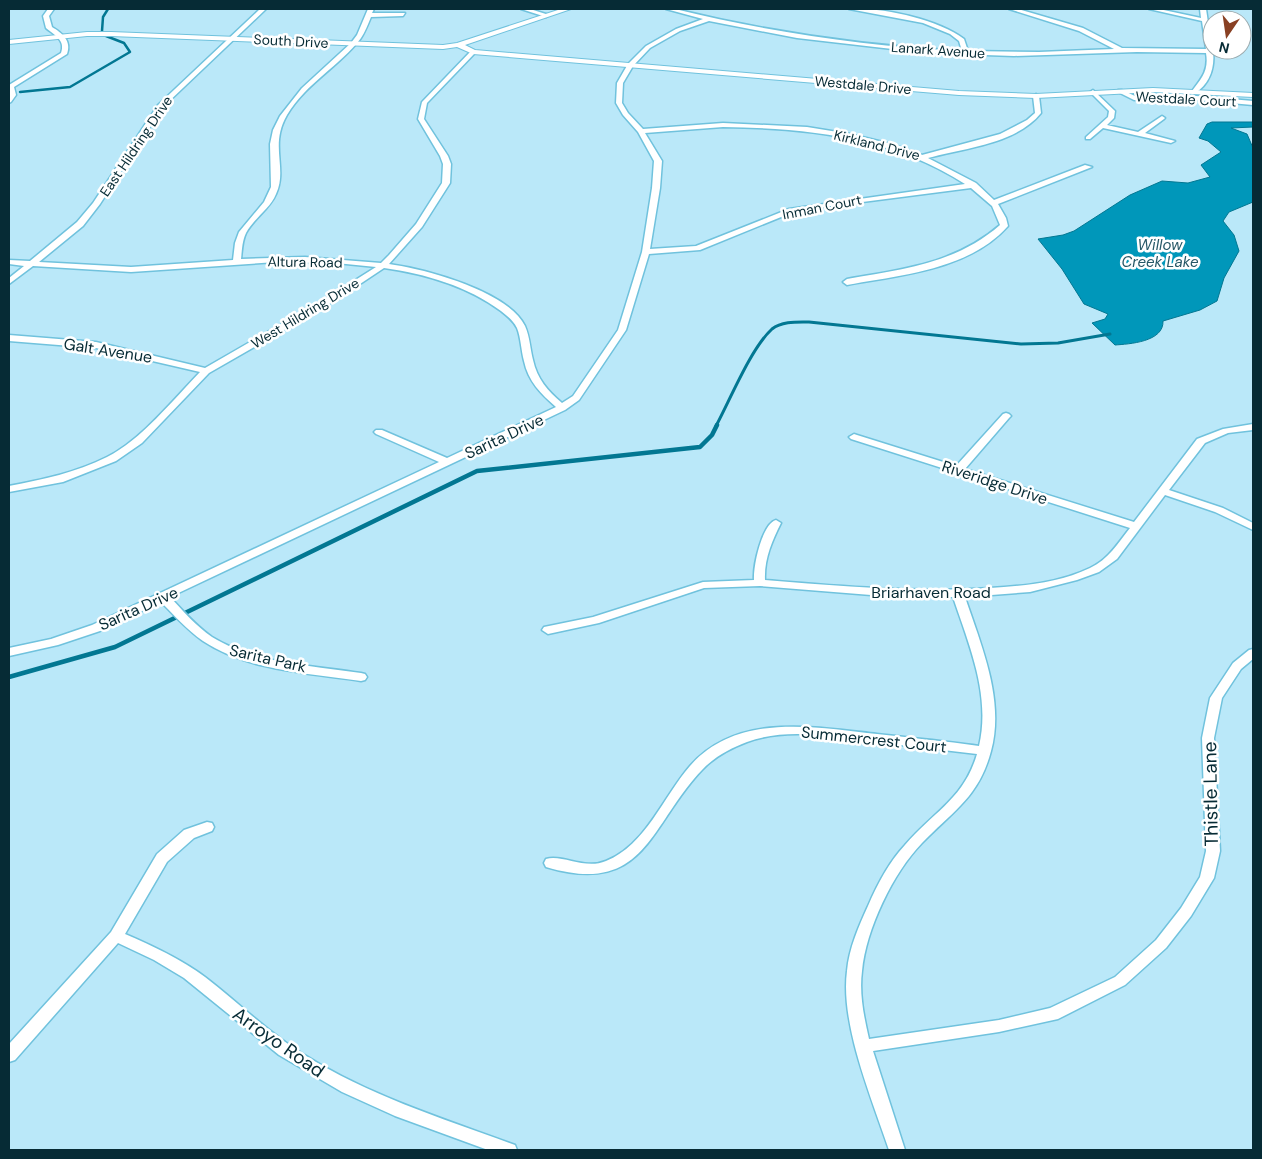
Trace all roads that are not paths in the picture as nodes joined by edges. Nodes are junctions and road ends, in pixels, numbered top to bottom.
1 (50, 9) edge
2 (263, 9) edge
3 (524, 9) edge
4 (567, 9) edge
5 (669, 9) edge
6 (852, 9) edge
7 (1012, 9) edge
8 (1152, 9) edge
9 (370, 12) edge
10 (403, 14) dead end
11 (546, 15) junction
12 (709, 19) junction
13 (1202, 20) edge
14 (62, 36) junction
15 (230, 38) junction
16 (9, 42) edge
17 (353, 44) junction
18 (458, 45) junction
19 (426, 48) junction
20 (1119, 50) junction
21 (1202, 50) edge
22 (472, 52) junction
23 (965, 52) junction
24 (1210, 60) edge
25 (630, 65) junction
26 (10, 88) edge
27 (1120, 91) junction
28 (1195, 91) junction
29 (1093, 92) junction
30 (1253, 95) edge
31 (1036, 96) junction
32 (10, 97) edge
33 (1253, 103) edge
34 (1162, 118) dead end
35 (1102, 126) junction
36 (641, 131) junction
37 (1140, 134) junction
38 (1088, 138) dead end
39 (1171, 141) dead end
40 (924, 157) junction
41 (1088, 168) dead end
42 (973, 185) junction
43 (993, 202) junction
44 (646, 252) junction
45 (9, 262) edge
46 (237, 262) junction
47 (34, 264) junction
48 (381, 266) junction
49 (9, 282) edge
50 (847, 282) dead end
51 (9, 338) edge
52 (206, 371) junction
53 (562, 408) junction
54 (1006, 416) dead end
55 (1253, 427) edge
56 (379, 432) dead end
57 (854, 437) dead end
58 (447, 462) junction
59 (958, 470) junction
60 (9, 489) edge
61 (1163, 491) junction
62 (776, 523) dead end
63 (1135, 526) junction
64 (1253, 526) edge
65 (760, 583) junction
66 (958, 594) junction
67 (167, 601) junction
68 (548, 630) dead end
69 (9, 652) edge
70 (1253, 653) edge
71 (361, 677) dead end
72 (984, 751) junction
73 (207, 827) dead end
74 (551, 862) dead end
75 (116, 936) junction
76 (864, 1046) junction
77 (9, 1056) edge
78 (509, 1150) edge
79 (897, 1150) edge

1 - 14 street
2 - 15 street, East Hildring Drive
3 - 11 street
4 - 11 street, South Drive
5 - 12 street, Lanark Avenue
6 - 23 street
7 - 20 street
8 - 13 street
9 - 10 street
9 - 17 street
11 - 18 street, South Drive
12 - 23 street, Lanark Avenue
12 - 25 street, Sarita Drive
14 - 15 street, South Drive
14 - 16 street, South Drive
14 - 26 street
15 - 17 street, South Drive
15 - 47 street, East Hildring Drive
17 - 19 street, South Drive
17 - 46 street
18 - 19 street, South Drive
18 - 22 street, Westdale Drive
19 - 22 street, Westdale Drive
20 - 21 street, Lanark Avenue
20 - 23 street, Lanark Avenue
22 - 25 street, Westdale Drive
22 - 48 street, West Hildring Drive
24 - 28 street
25 - 31 street, Westdale Drive
25 - 36 street, Sarita Drive
26 - 32 street
27 - 28 street, Westdale Drive
27 - 29 street, Westdale Drive
27 - 33 street, Westdale Court
28 - 30 street, Westdale Drive
29 - 31 street, Westdale Drive
29 - 35 street
31 - 40 street
34 - 37 street
35 - 37 street
35 - 38 street
36 - 40 street, Kirkland Drive
36 - 44 street, Sarita Drive
37 - 39 street
40 - 42 street, Kirkland Drive
41 - 43 street
42 - 43 street, Kirkland Drive
42 - 44 street, Inman Court
43 - 50 street, Kirkland Drive
44 - 53 street, Sarita Drive
45 - 47 street, Altura Road
46 - 47 street, Altura Road
46 - 48 street, Altura Road
47 - 49 street, East Hildring Drive
48 - 52 street, West Hildring Drive
48 - 53 street, Altura Road
51 - 52 street, Galt Avenue
52 - 60 street, West Hildring Drive
53 - 58 street, Sarita Drive
54 - 59 street
55 - 61 street, Briarhaven Road
56 - 58 street
57 - 59 street, Riveridge Drive
58 - 67 street, Sarita Drive
59 - 63 street, Riveridge Drive
61 - 63 street, Briarhaven Road
61 - 64 street
62 - 65 street
63 - 66 street, Briarhaven Road
65 - 66 street, Briarhaven Road
65 - 68 street, Briarhaven Road
66 - 72 street
67 - 69 street, Sarita Drive
67 - 71 street, Sarita Park
70 - 76 street, Thistle Lane
72 - 74 street, Summercrest Court
72 - 76 street
73 - 75 street
75 - 77 street
75 - 78 street, Arroyo Road
76 - 79 street

